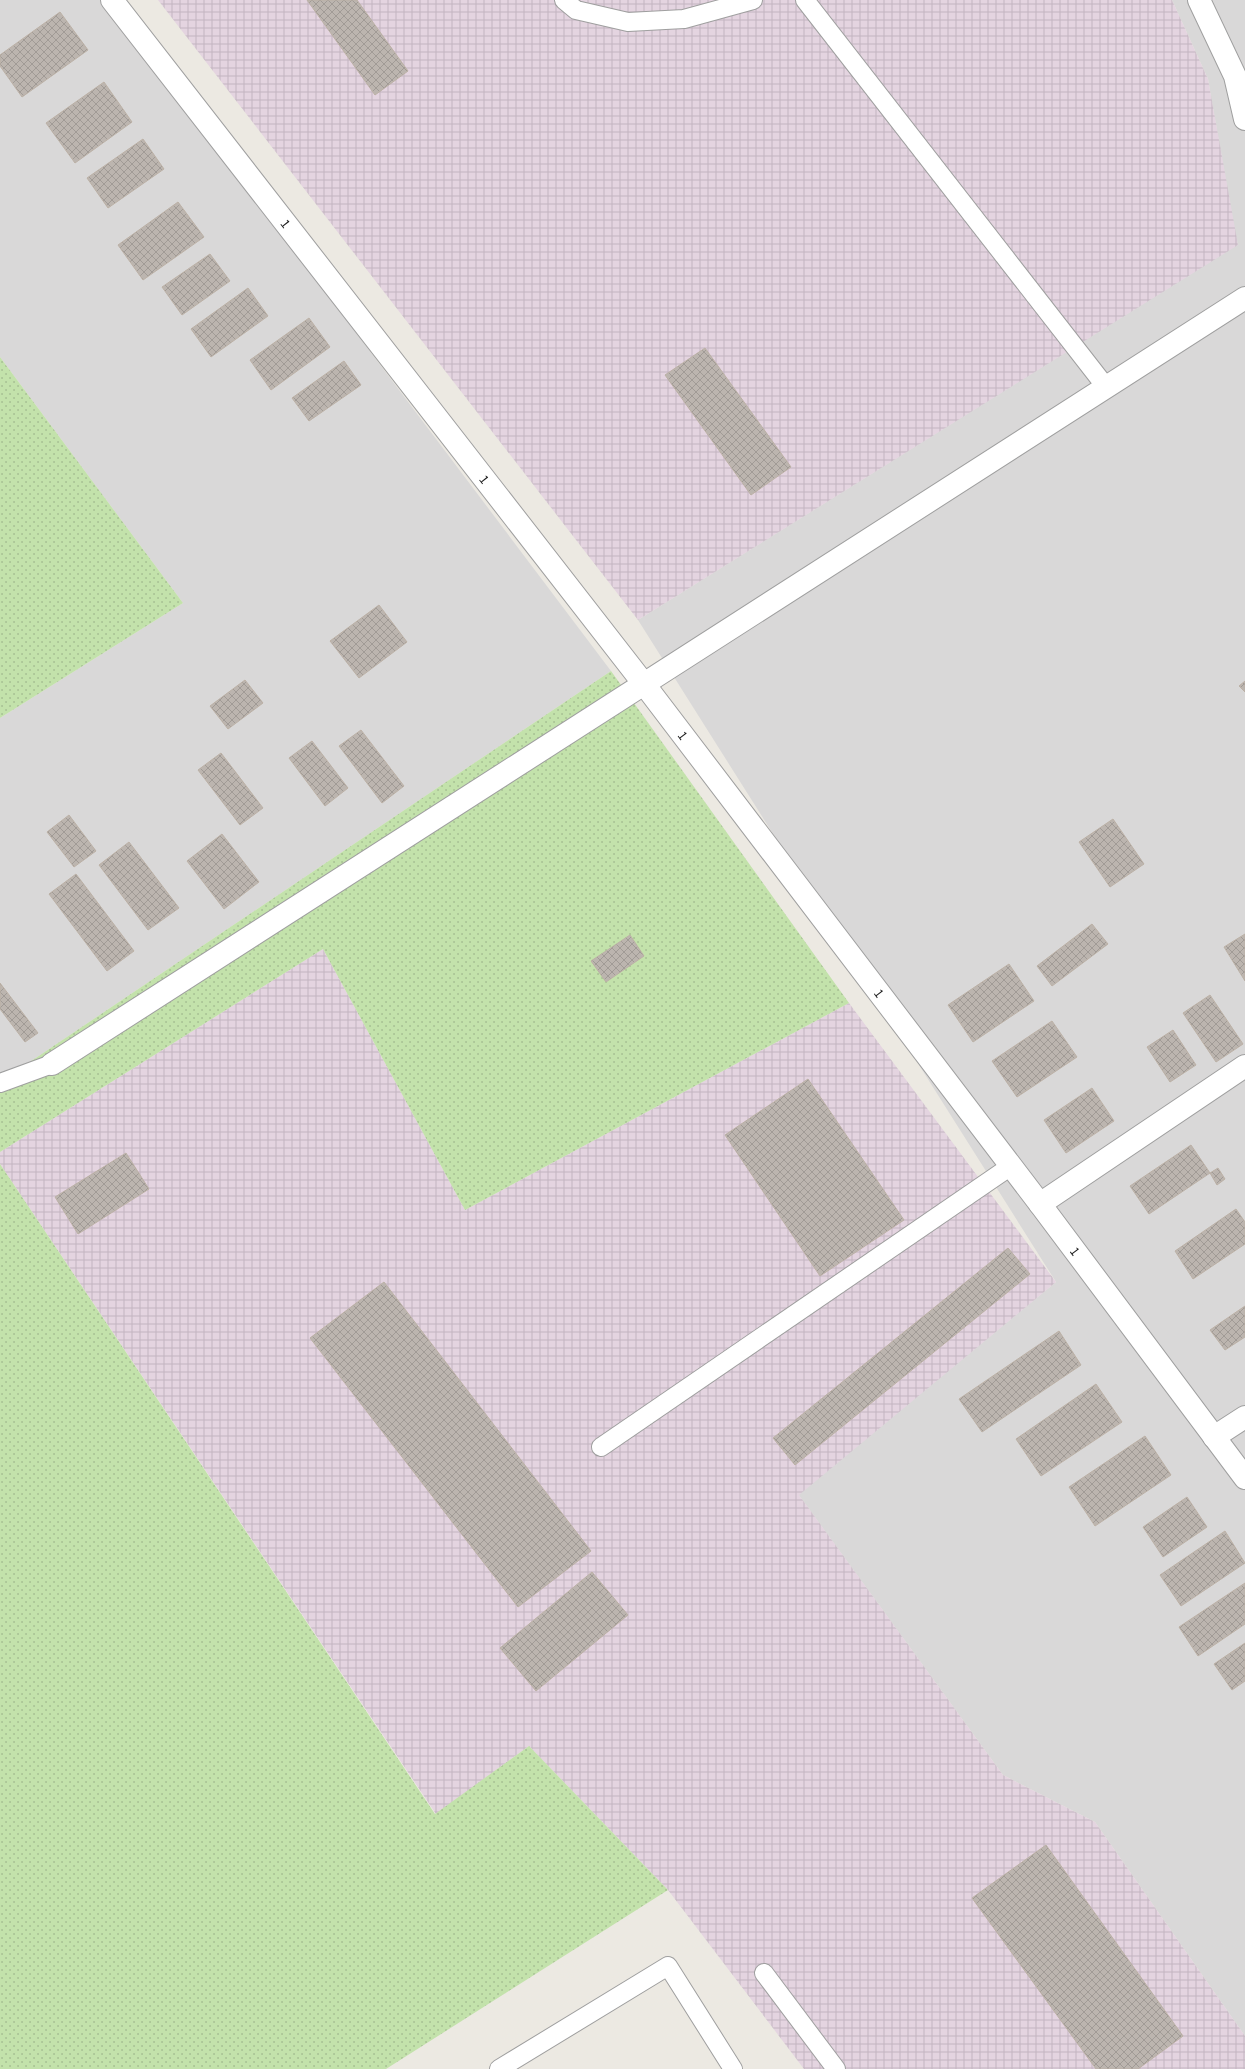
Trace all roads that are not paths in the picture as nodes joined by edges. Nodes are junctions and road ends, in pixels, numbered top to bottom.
1 (112, 0) edge
2 (564, 0) edge
3 (753, 0) edge
4 (805, 0) edge
5 (1199, 0) edge
6 (1245, 119) edge
7 (1245, 298) edge
8 (1106, 387) junction
9 (644, 684) junction
10 (52, 1064) joint
11 (1245, 1066) edge
12 (0, 1083) edge
13 (1010, 1166) junction
14 (1040, 1204) junction
15 (1245, 1417) edge
16 (1214, 1437) junction
17 (601, 1447) dead end
18 (1245, 1478) edge
19 (764, 1973) dead end
20 (499, 2069) edge
21 (733, 2069) edge
22 (836, 2069) edge

1 - 9 street, 1
2 - 3 lane
4 - 8 lane
5 - 6 street
7 - 8 street
8 - 9 street
9 - 10 street
9 - 13 street, 1
10 - 12 lane
11 - 14 street
13 - 14 street, 1
13 - 17 lane
14 - 16 street, 1
15 - 16 street
16 - 18 street, 1
19 - 22 lane
20 - 21 lane

